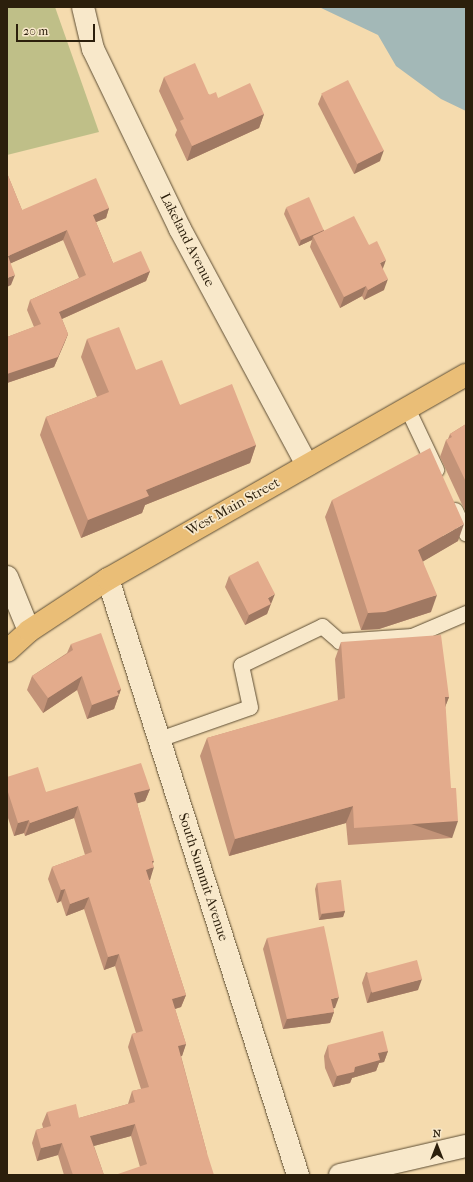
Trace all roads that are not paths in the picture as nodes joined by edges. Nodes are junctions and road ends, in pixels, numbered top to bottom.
1 (83, 7) edge
2 (466, 375) edge
3 (408, 408) junction
4 (307, 465) junction
5 (466, 534) edge
6 (7, 577) edge
7 (108, 579) junction
8 (466, 613) edge
9 (29, 630) junction
10 (7, 651) edge
11 (159, 739) junction
12 (466, 1146) edge
13 (298, 1175) edge
14 (340, 1175) edge

1 - 4 street, Lakeland Avenue
2 - 3 main road, West Main Street
3 - 4 main road, West Main Street
3 - 5 lane
4 - 7 main road, West Main Street
6 - 9 street
7 - 9 main road, West Main Street
7 - 11 street, South Summit Avenue
8 - 11 lane
9 - 10 main road, West Main Street
11 - 13 street, South Summit Avenue
12 - 14 street

